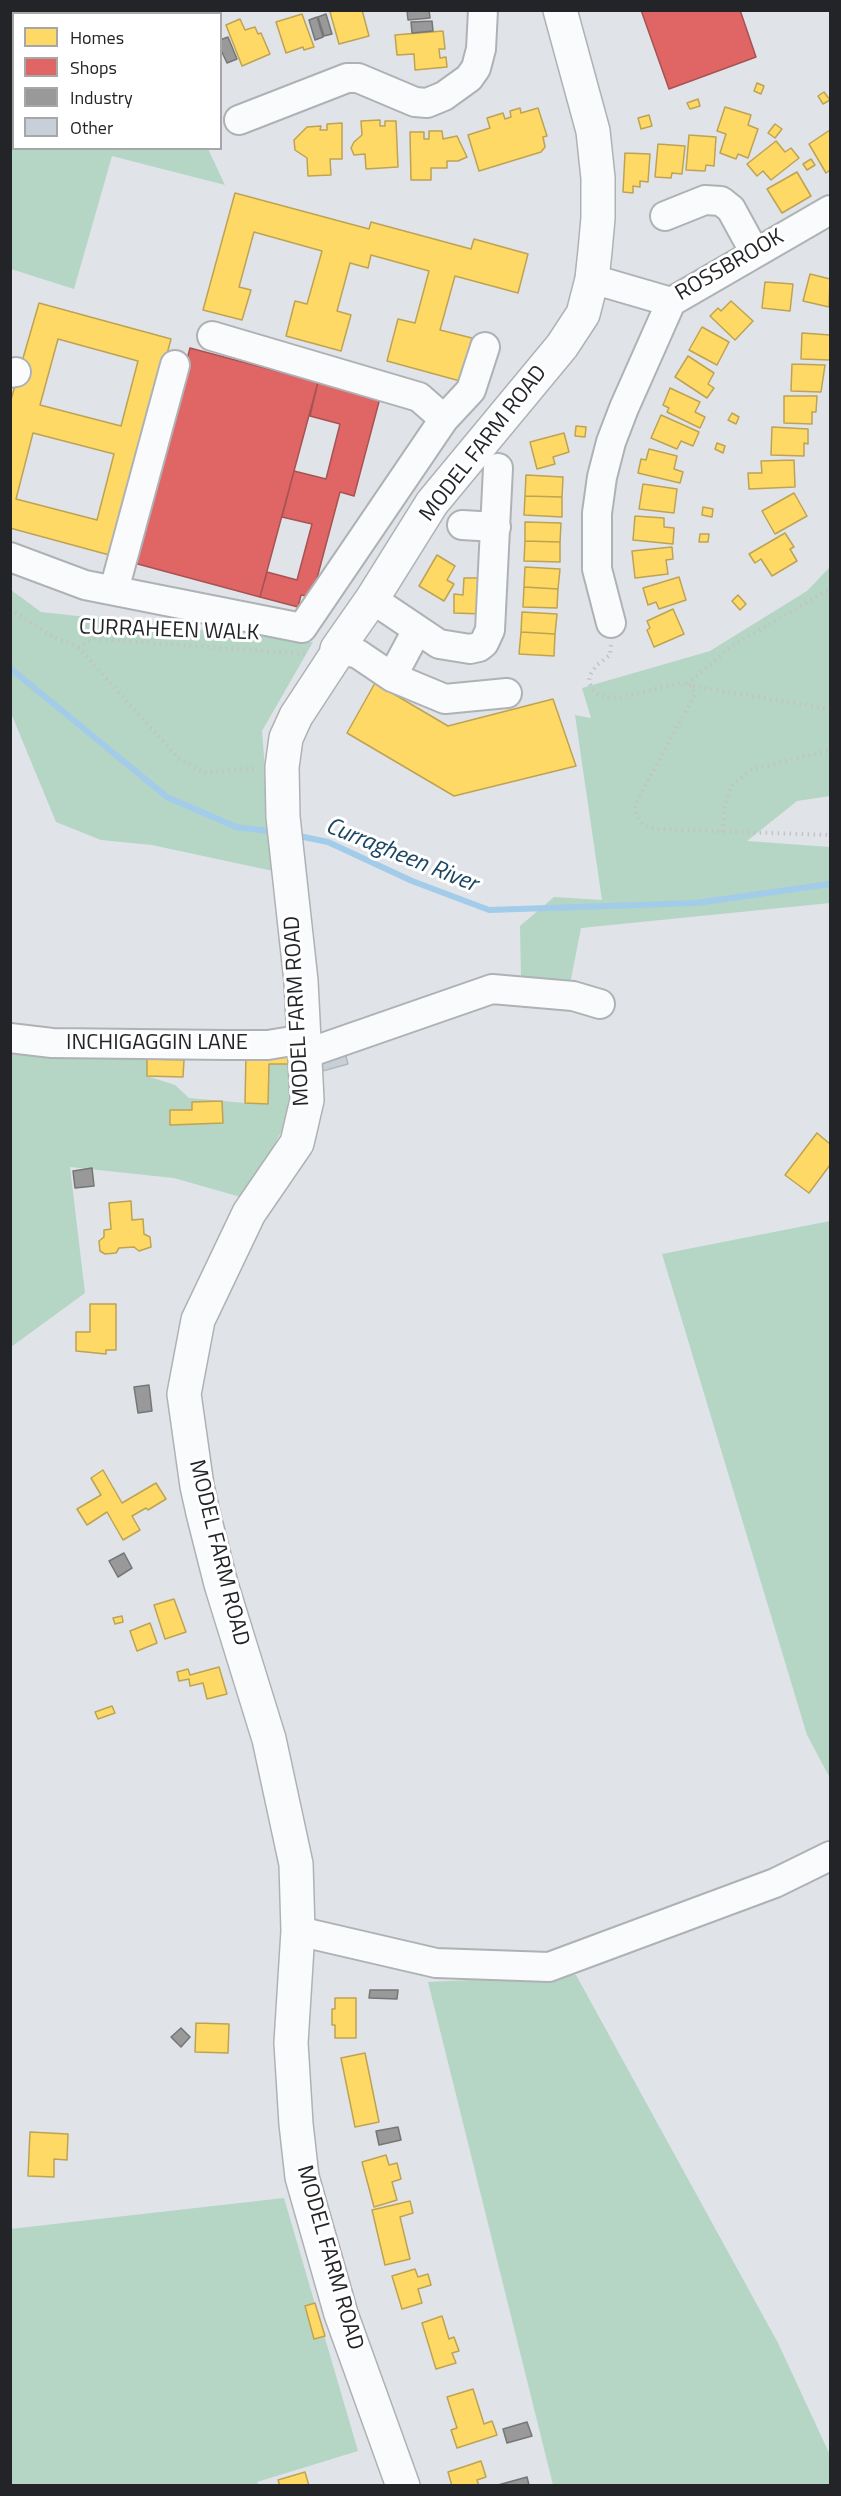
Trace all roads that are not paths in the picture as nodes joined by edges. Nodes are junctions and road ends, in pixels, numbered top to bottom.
1 (483, 10) edge
2 (560, 10) edge
3 (239, 120) dead end
4 (831, 210) edge
5 (665, 216) dead end
6 (755, 253) junction
7 (592, 279) junction
8 (671, 302) junction
9 (212, 336) dead end
10 (485, 347) dead end
11 (175, 365) dead end
12 (444, 419) junction
13 (498, 468) dead end
14 (393, 497) junction
15 (432, 503) junction
16 (462, 525) dead end
17 (496, 527) junction
18 (10, 557) edge
19 (114, 590) junction
20 (372, 600) junction
21 (611, 623) road end
22 (417, 630) junction
23 (336, 652) junction
24 (392, 677) junction
25 (507, 693) dead end
26 (600, 1004) dead end
27 (10, 1038) edge
28 (304, 1046) junction
29 (831, 1856) edge
30 (298, 1931) junction
31 (403, 2486) edge

1 - 3 street
2 - 7 main road, MODEL FARM ROAD
4 - 6 street, ROSSBROOK
5 - 6 street
6 - 8 street, ROSSBROOK
7 - 8 street, ROSSBROOK
7 - 15 main road, MODEL FARM ROAD
8 - 21 street
9 - 12 street
10 - 12 street
11 - 19 street
12 - 14 street
13 - 17 street
14 - 15 street
14 - 19 street
15 - 20 main road, MODEL FARM ROAD
16 - 17 street
17 - 22 street
18 - 19 street
20 - 22 street
20 - 23 main road, MODEL FARM ROAD
22 - 24 street
23 - 24 street
23 - 28 main road, MODEL FARM ROAD
24 - 25 street
26 - 28 street, INCHIGAGGIN LANE
27 - 28 street, INCHIGAGGIN LANE
28 - 30 main road, MODEL FARM ROAD
29 - 30 street
30 - 31 main road, MODEL FARM ROAD

